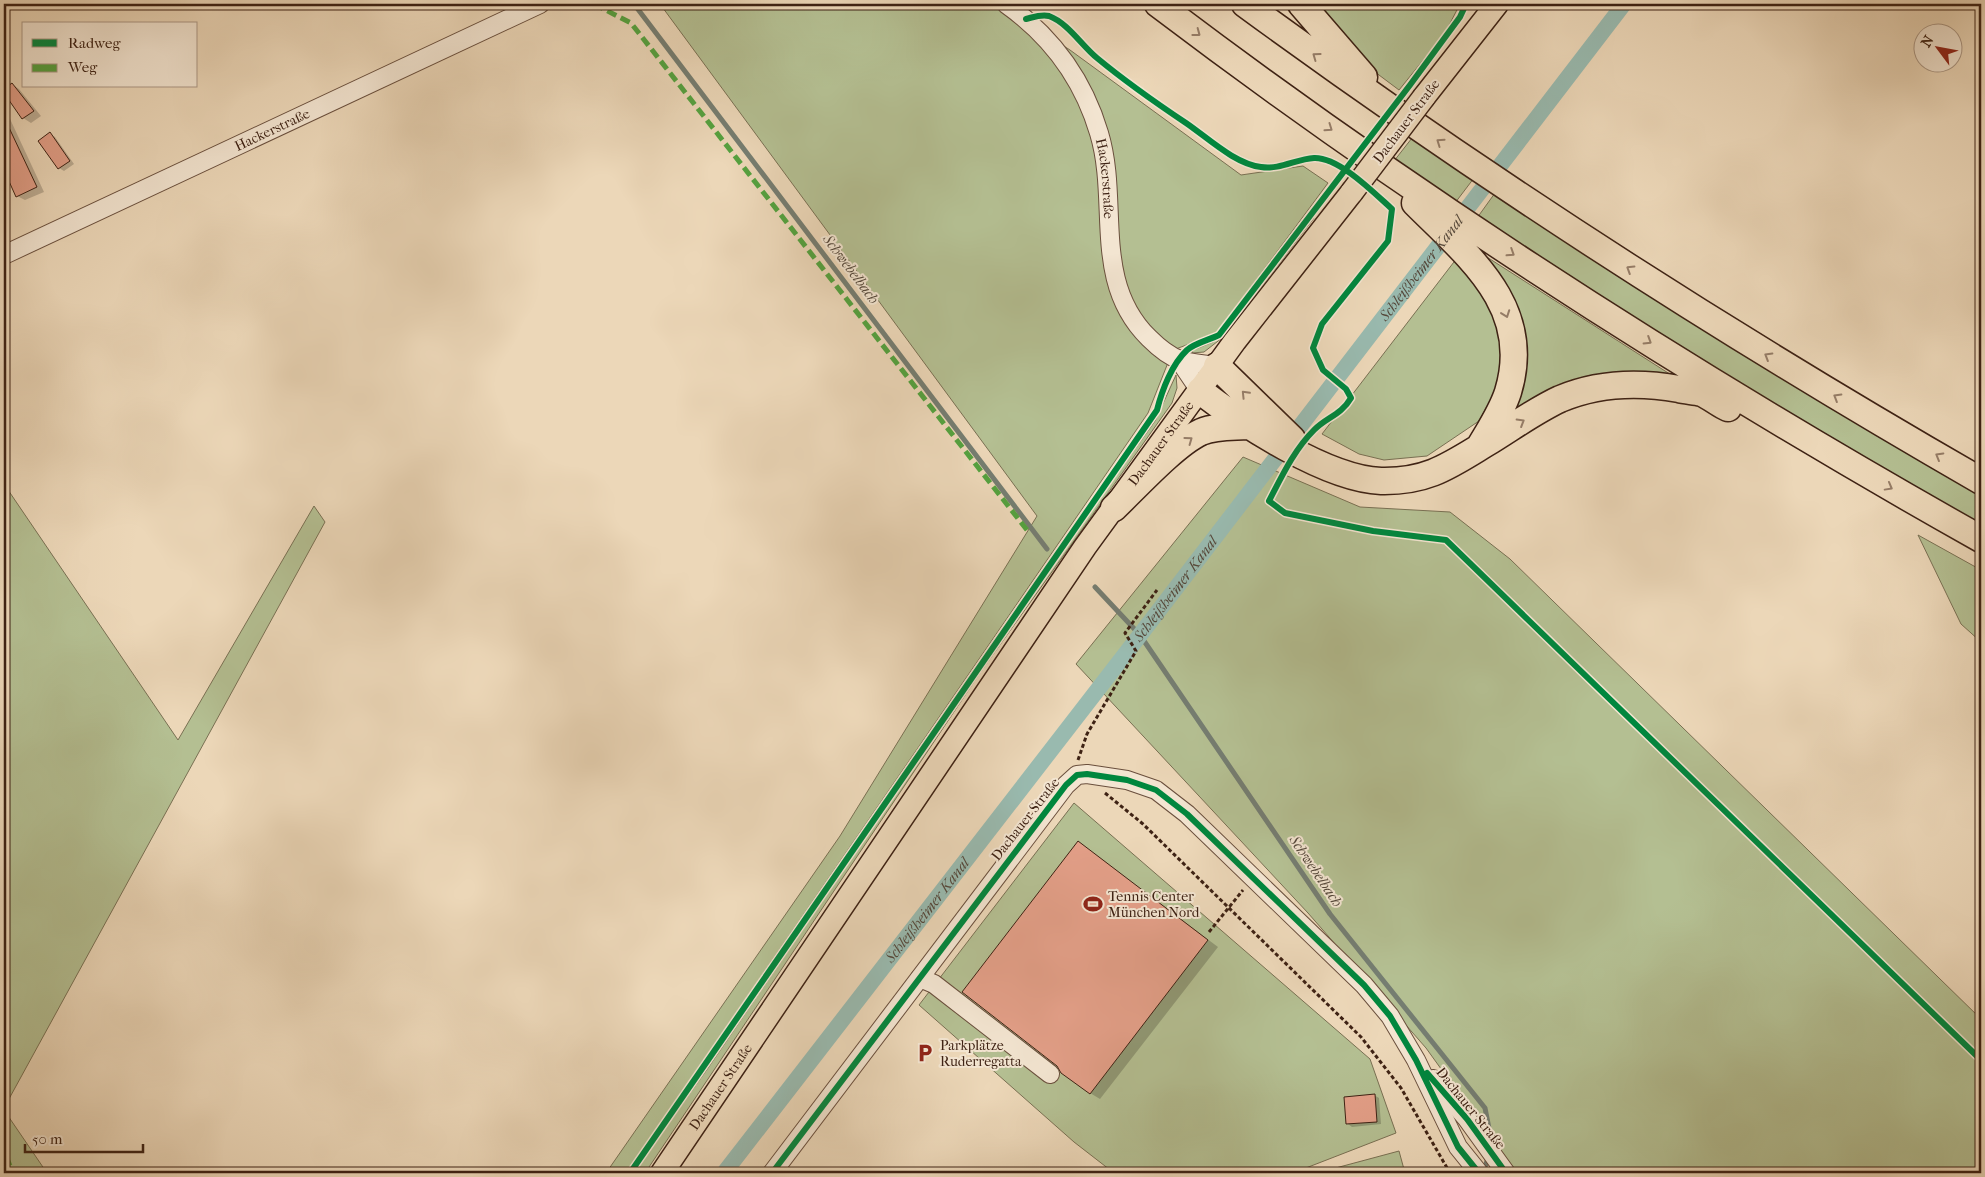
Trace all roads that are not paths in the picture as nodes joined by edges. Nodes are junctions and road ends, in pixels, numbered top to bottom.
1 (540, 4) edge
2 (1006, 4) edge
3 (1158, 4) edge
4 (1245, 4) edge
5 (1300, 4) edge
6 (1498, 4) edge
7 (1399, 114) junction
8 (1455, 228) junction
9 (4, 255) edge
10 (1179, 360) junction
11 (1217, 366) junction
12 (1200, 392) junction
13 (1262, 427) junction
14 (1479, 447) junction
15 (1846, 463) junction
16 (1981, 480) edge
17 (1114, 508) junction
18 (1981, 540) edge
19 (920, 978) junction
20 (1416, 1060) junction
21 (1050, 1074) dead end
22 (1504, 1170) edge
23 (662, 1173) edge
24 (772, 1173) edge
25 (1478, 1173) edge

1 - 9 street, Hackerstraße
2 - 10 street, Hackerstraße
3 -> 8 highway
7 -> 4 highway
5 - 7 highway
6 - 11 main road, Dachauer Straße, bridge
16 -> 7 highway
8 -> 14 highway
8 -> 15 highway
10 - 11 street, Hackerstraße
10 - 12 street, Hackerstraße
11 - 12 main road, Dachauer Straße
13 -> 11 highway
12 - 13 highway
12 - 17 main road, Dachauer Straße
13 - 14 highway
17 -> 13 highway
14 -> 15 highway
15 -> 18 highway
17 - 23 main road, Dachauer Straße
19 - 20 street, Dachauer Straße
19 - 21 street
19 - 24 street, Dachauer Straße
20 - 22 street, Dachauer Straße
20 - 25 street, Dachauer Straße

